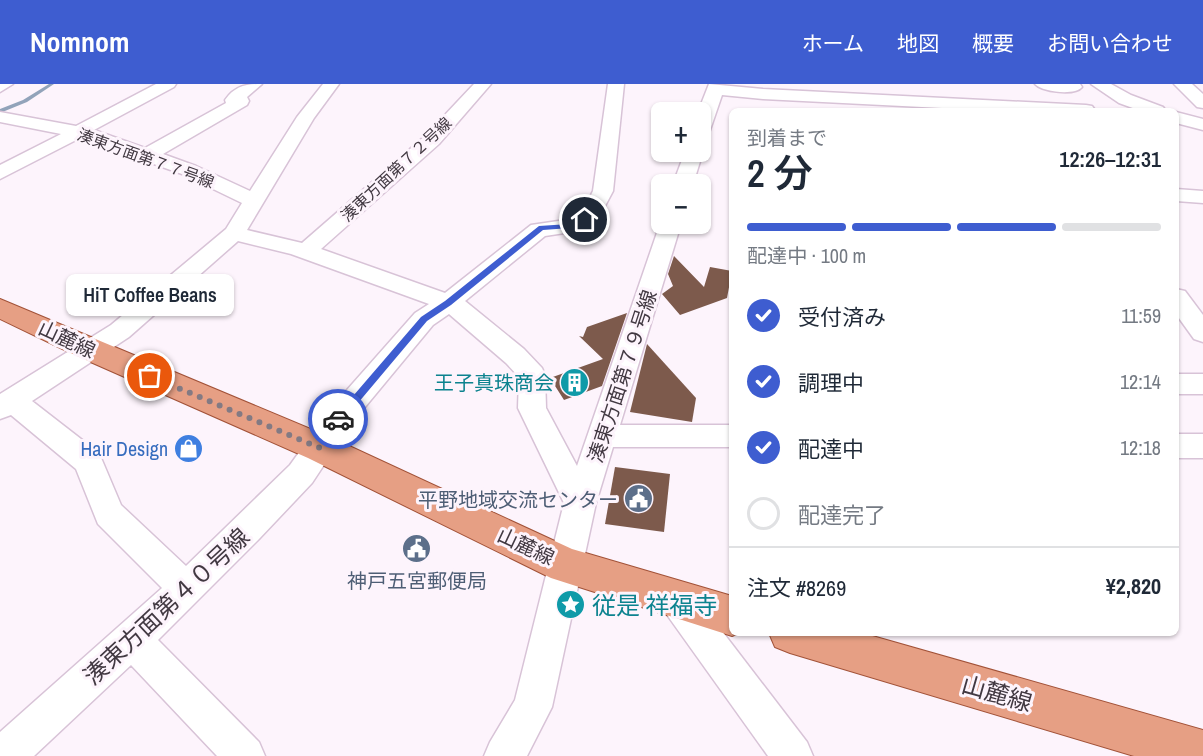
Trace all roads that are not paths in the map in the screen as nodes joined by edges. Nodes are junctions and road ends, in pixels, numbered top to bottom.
1 (5, 84) edge
2 (168, 84) edge
3 (254, 84) edge
4 (331, 84) edge
5 (483, 84) edge
6 (616, 84) edge
7 (1043, 84) edge
8 (1099, 84) edge
9 (1182, 84) edge
10 (1073, 86) edge
11 (0, 87) edge
12 (716, 87) edge
13 (795, 89) edge
14 (891, 92) edge
15 (711, 102) edge
16 (1203, 103) edge
17 (1055, 108) edge
18 (1084, 108) edge
19 (1149, 108) edge
20 (0, 117) edge
21 (1179, 118) edge
22 (1203, 125) edge
23 (1179, 131) edge
24 (81, 132) junction
25 (1203, 133) edge
26 (147, 155) junction
27 (0, 174) edge
28 (1179, 195) edge
29 (1203, 196) edge
30 (255, 201) junction
31 (234, 233) junction
32 (667, 234) edge
33 (306, 251) junction
34 (1179, 301) edge
35 (448, 303) junction
36 (0, 308) edge
37 (1203, 333) edge
38 (88, 349) junction
39 (1179, 384) edge
40 (1203, 384) edge
41 (6, 404) edge
42 (602, 436) junction
43 (729, 436) edge
44 (1179, 446) edge
45 (1203, 446) edge
46 (320, 448) junction
47 (580, 503) junction
48 (565, 564) junction
49 (185, 586) junction
50 (677, 600) junction
51 (729, 615) edge
52 (800, 636) edge
53 (132, 640) junction
54 (1203, 753) edge
55 (4, 756) edge
56 (245, 756) edge
57 (504, 756) edge
58 (793, 756) edge

1 - 11 street
2 - 24 street
3 - 26 street
4 - 30 street
5 - 33 street, 湊東方面第７２号線
6 - 35 street, 湊東方面第４０号線
7 - 10 street
8 - 19 street
9 - 16 street
10 - 18 street
12 - 13 street
12 - 15 street
13 - 14 street
14 - 17 street
20 - 24 street, 湊東方面第７７号線
21 - 22 street
23 - 25 street
24 - 26 street, 湊東方面第７７号線
24 - 27 street
26 - 30 street, 湊東方面第７７号線
28 - 29 street
30 - 31 street
31 - 33 street
31 - 38 street
32 - 42 street, 湊東方面第７９号線
33 - 35 street
34 - 37 street
35 - 46 street, 湊東方面第４０号線
35 - 47 street
36 - 38 main road, 山麓線
38 - 41 street
38 - 46 main road, 山麓線
39 - 40 street
41 - 49 street
42 - 43 street
42 - 47 street, 湊東方面第７９号線
44 - 45 street
46 - 48 main road, 山麓線
46 - 49 street, 湊東方面第４０号線
47 - 48 street, 湊東方面第７９号線
48 - 50 main road, 山麓線
48 - 57 street, 湊東方面第７９号線
49 - 53 street, 湊東方面第４０号線
50 - 51 main road, 山麓線
50 - 58 street
52 - 54 main road, 山麓線
53 - 55 street, 湊東方面第４０号線
53 - 56 street

